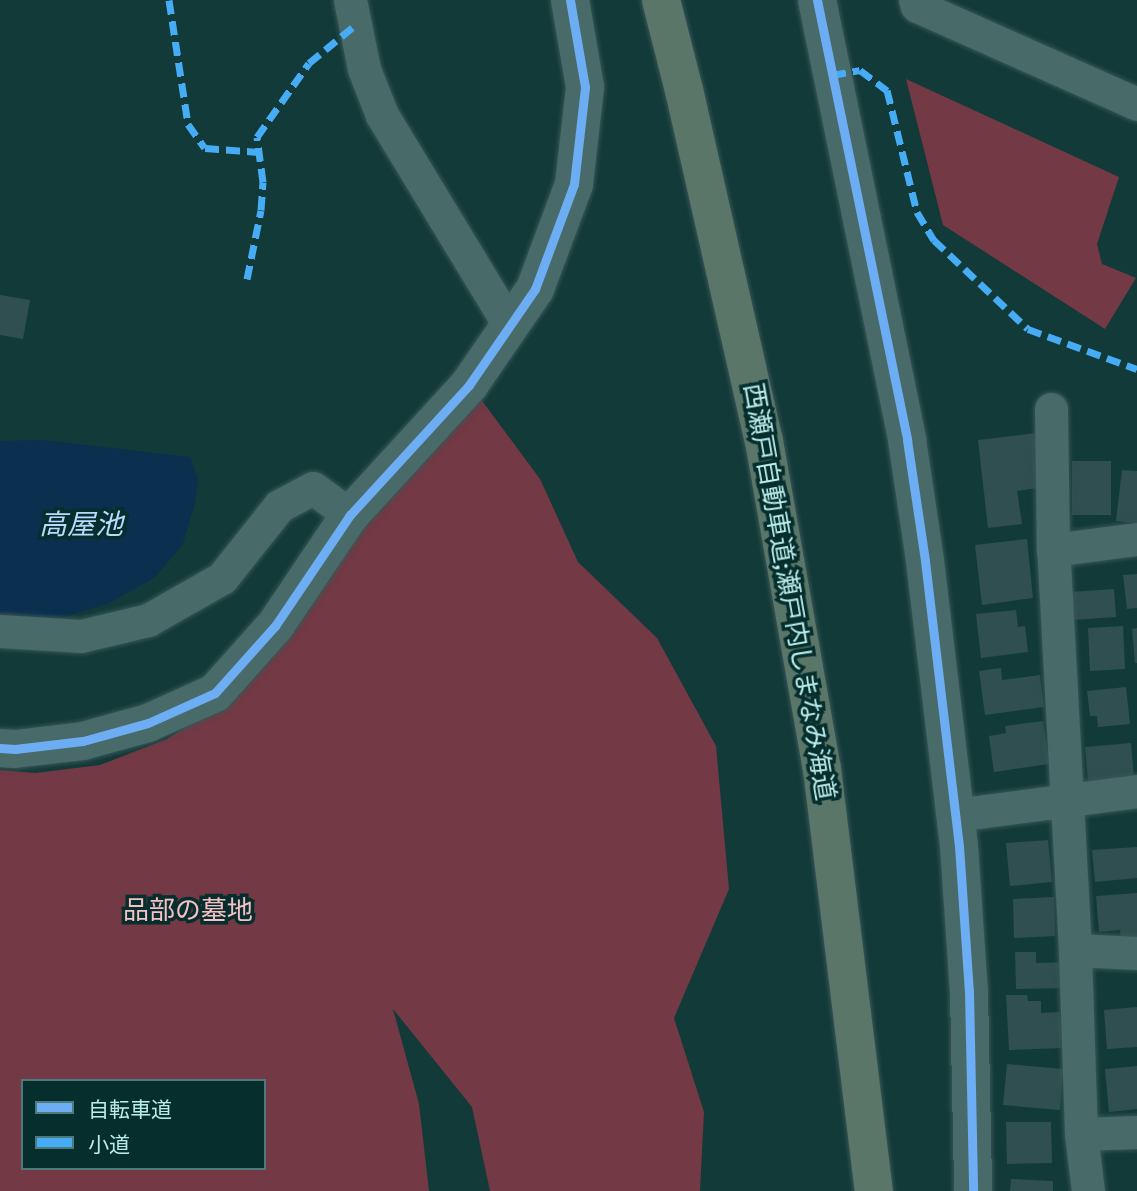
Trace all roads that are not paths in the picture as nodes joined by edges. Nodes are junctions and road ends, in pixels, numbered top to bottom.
1 (350, 0) edge
2 (570, 0) edge
3 (661, 0) edge
4 (817, 0) edge
5 (915, 0) edge
6 (1137, 104) edge
7 (510, 326) junction
8 (1051, 410) dead end
9 (350, 515) junction
10 (1137, 539) edge
11 (1053, 550) junction
12 (0, 631) edge
13 (0, 748) edge
14 (1137, 791) edge
15 (1066, 800) junction
16 (954, 815) junction
17 (1075, 950) junction
18 (1137, 953) edge
19 (1137, 1132) edge
20 (1081, 1134) junction
21 (874, 1191) edge
22 (973, 1191) edge
23 (1088, 1191) edge

1 - 7 street
2 - 7 street
3 - 21 highway, 西瀬戸自動車道;瀬戸内しまなみ海道
4 - 16 street
5 - 6 street
7 - 9 street
8 - 11 street
9 - 12 street
9 - 13 street
10 - 11 street
11 - 15 street
14 - 15 street
15 - 16 street
15 - 17 street
16 - 22 street
17 - 18 street
17 - 20 street
19 - 20 street
20 - 23 street

